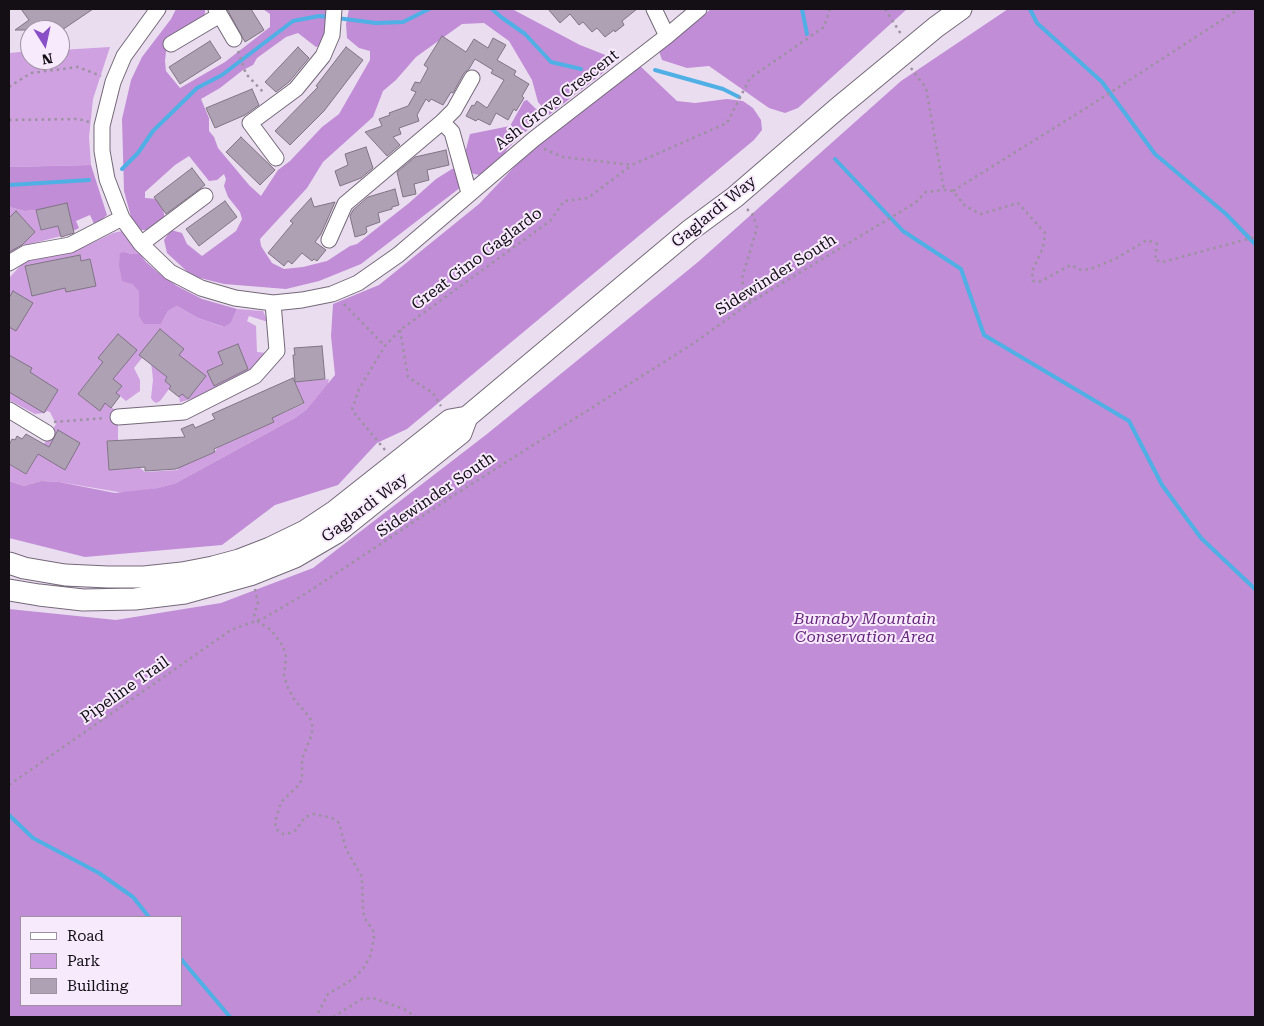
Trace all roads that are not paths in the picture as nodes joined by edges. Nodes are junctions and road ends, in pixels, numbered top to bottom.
1 (158, 9) edge
2 (654, 9) edge
3 (699, 9) edge
4 (961, 9) edge
5 (218, 12) edge
6 (334, 14) edge
7 (667, 36) junction
8 (234, 38) dead end
9 (170, 44) dead end
10 (472, 78) dead end
11 (442, 122) junction
12 (276, 158) dead end
13 (469, 194) junction
14 (205, 196) dead end
15 (122, 218) junction
16 (329, 240) dead end
17 (141, 244) junction
18 (9, 263) edge
19 (273, 303) junction
20 (9, 410) edge
21 (118, 417) road end
22 (458, 418) junction
23 (48, 433) road end
24 (9, 564) edge
25 (9, 590) edge

1 - 15 street, Ash Grove Crescent
2 - 7 street
3 - 7 street, Ash Grove Crescent
4 - 22 main road, Gaglardi Way
5 - 8 street
5 - 9 street
6 - 12 street
7 - 13 street, Ash Grove Crescent
10 - 11 street
11 - 13 street
11 - 16 street
13 - 19 street, Ash Grove Crescent
14 - 17 street
15 - 17 street, Ash Grove Crescent
15 - 18 street
17 - 19 street, Ash Grove Crescent
19 - 21 street
20 - 23 street
22 - 24 main road, Gaglardi Way
22 - 25 main road, Gaglardi Way

